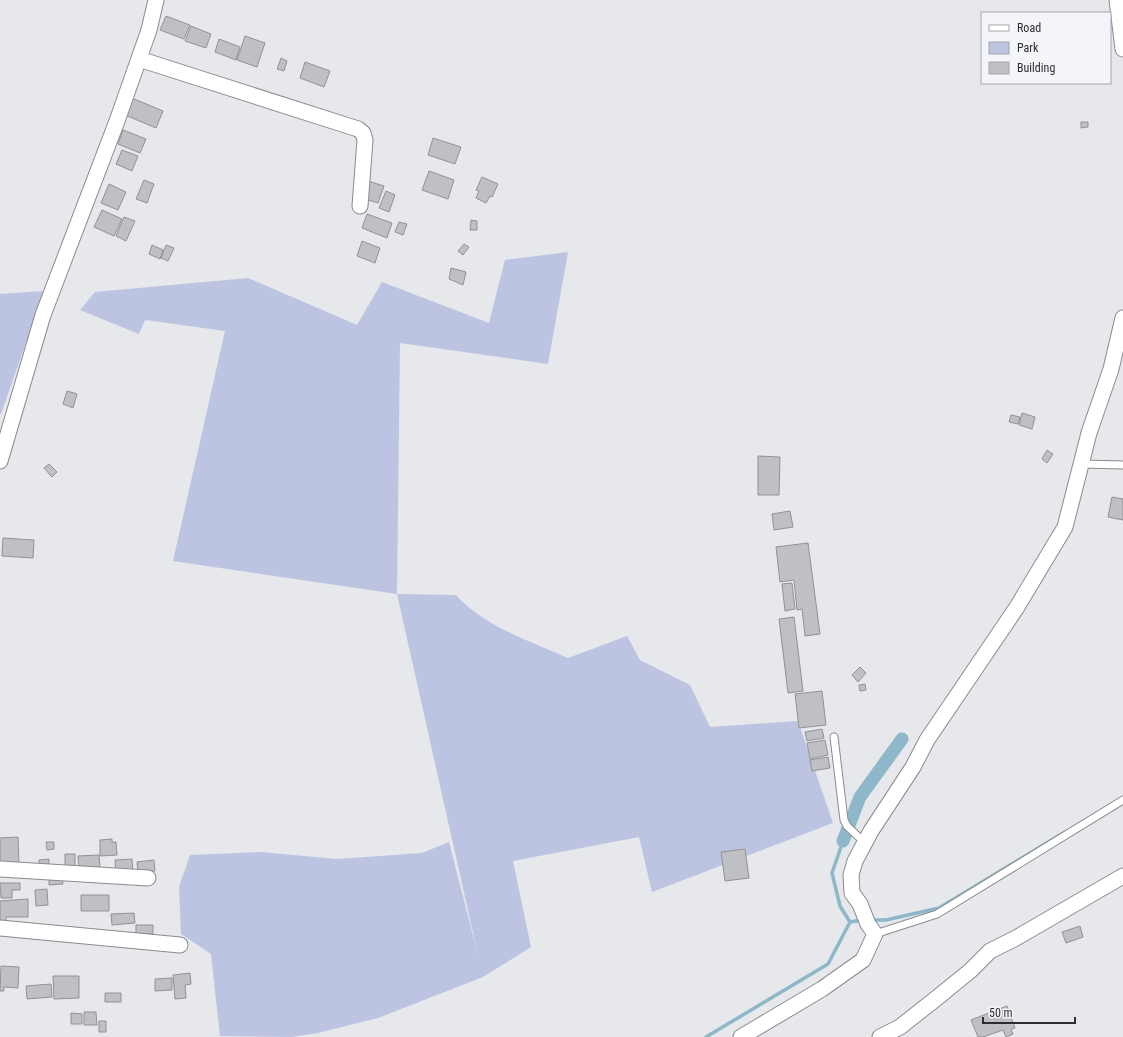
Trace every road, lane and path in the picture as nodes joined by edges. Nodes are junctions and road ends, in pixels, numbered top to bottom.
1 (156, 0) edge
2 (1117, 0) edge
3 (1123, 48) edge
4 (139, 59) junction
5 (360, 206) dead end
6 (1123, 318) edge
7 (0, 461) edge
8 (1082, 464) junction
9 (1123, 466) edge
10 (834, 737) dead end
11 (1123, 800) edge
12 (862, 841) junction
13 (0, 869) edge
14 (1123, 876) edge
15 (148, 878) dead end
16 (0, 928) edge
17 (871, 929) junction
18 (180, 945) dead end
19 (741, 1037) edge
20 (880, 1037) edge

1 - 4 street
2 - 3 street
4 - 5 street
4 - 7 street
6 - 8 street
8 - 9 lane
8 - 12 street
10 - 12 lane
11 - 17 lane
12 - 17 street
13 - 15 street
14 - 20 street
16 - 18 street
17 - 19 street

